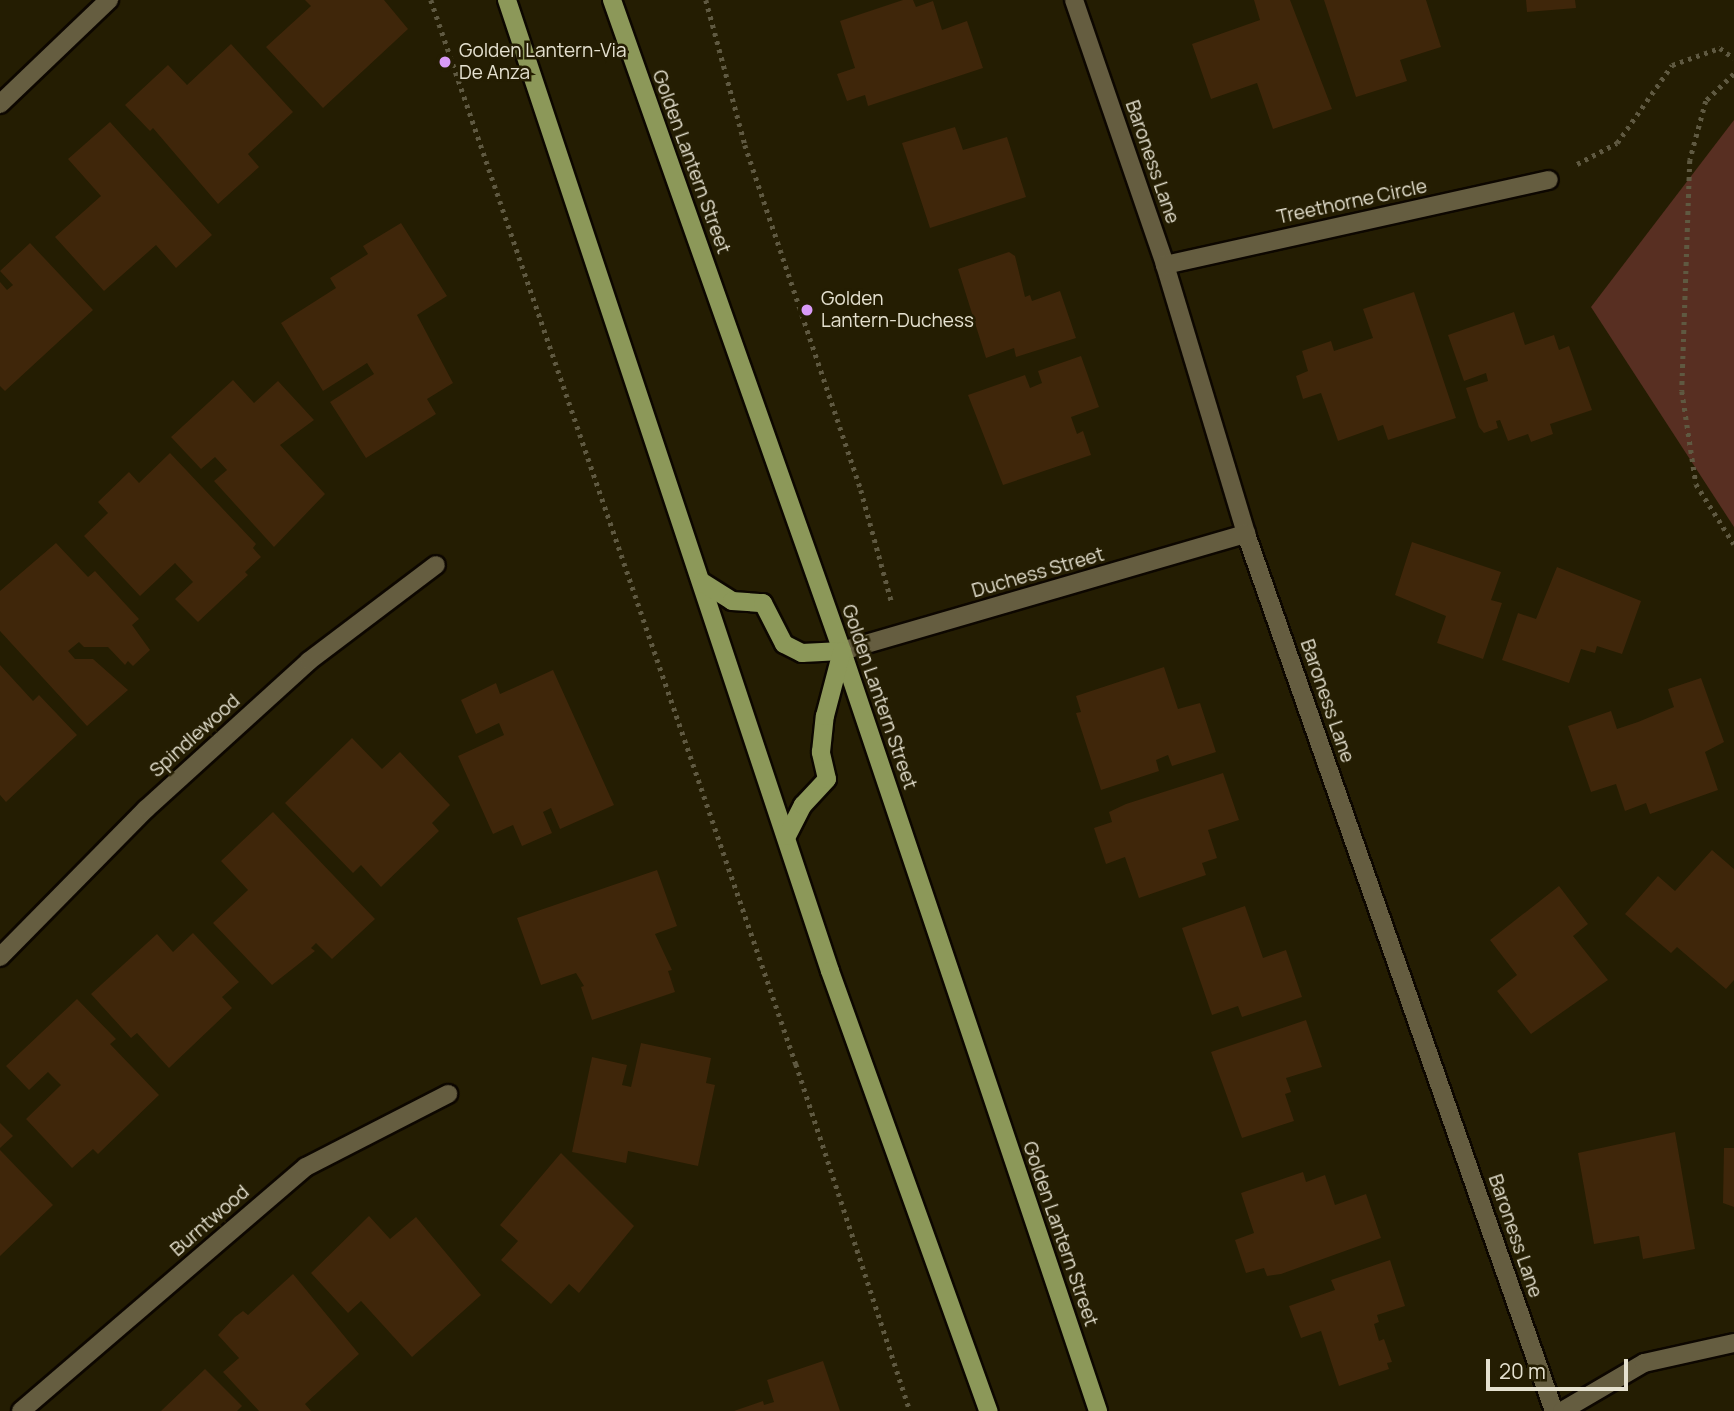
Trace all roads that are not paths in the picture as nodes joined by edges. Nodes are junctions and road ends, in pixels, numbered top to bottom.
1 (109, 0) edge
2 (507, 0) edge
3 (612, 0) edge
4 (1074, 0) edge
5 (0, 104) edge
6 (1549, 180) road end
7 (1165, 265) junction
8 (1246, 534) junction
9 (436, 565) dead end
10 (702, 583) junction
11 (842, 652) junction
12 (787, 836) junction
13 (0, 957) edge
14 (448, 1094) dead end
15 (1734, 1343) edge
16 (21, 1411) edge
17 (988, 1411) edge
18 (1098, 1411) edge
19 (1554, 1411) edge
20 (1562, 1411) edge

1 - 5 street
2 - 10 main road
3 - 11 main road, Golden Lantern Street
4 - 7 street, Baroness Lane
6 - 7 street, Treethorne Circle
7 - 8 street, Baroness Lane
8 - 11 street, Duchess Street
8 - 19 street, Baroness Lane
9 - 13 street, Spindlewood
10 - 11 main road
10 - 12 main road
11 - 12 main road
11 - 18 main road, Golden Lantern Street
12 - 17 main road
14 - 16 street, Burntwood
15 - 20 street

